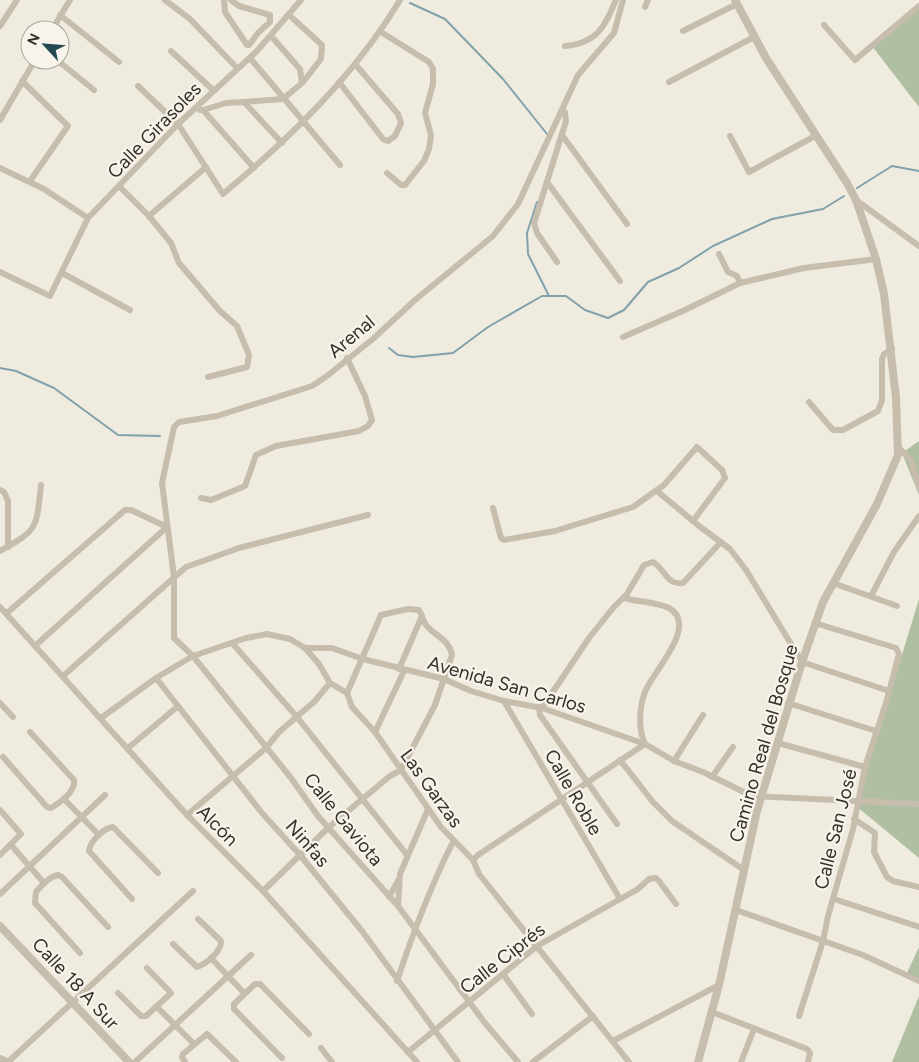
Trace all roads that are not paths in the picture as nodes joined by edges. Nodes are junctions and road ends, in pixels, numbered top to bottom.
1 (17, 0) edge
2 (70, 0) edge
3 (165, 0) edge
4 (224, 0) edge
5 (231, 0) edge
6 (301, 0) edge
7 (400, 0) edge
8 (616, 0) edge
9 (622, 0) edge
10 (648, 0) edge
11 (736, 2) edge
12 (919, 6) edge
13 (645, 7) dead end
14 (60, 15) junction
15 (289, 15) junction
16 (57, 20) edge
17 (824, 24) dead end
18 (0, 26) edge
19 (683, 31) dead end
20 (381, 32) junction
21 (271, 36) junction
22 (754, 37) junction
23 (566, 46) dead end
24 (171, 52) dead end
25 (250, 58) junction
26 (119, 62) dead end
27 (355, 64) junction
28 (238, 68) junction
29 (28, 70) edge
30 (69, 70) edge
31 (22, 81) junction
32 (302, 82) junction
33 (339, 82) junction
34 (669, 82) dead end
35 (138, 86) dead end
36 (94, 90) dead end
37 (213, 90) junction
38 (284, 98) junction
39 (244, 102) junction
40 (194, 110) junction
41 (203, 110) junction
42 (562, 110) junction
43 (0, 120) edge
44 (304, 120) junction
45 (178, 124) junction
46 (562, 135) junction
47 (730, 136) dead end
48 (815, 136) junction
49 (282, 143) junction
50 (340, 165) dead end
51 (206, 167) junction
52 (0, 168) edge
53 (254, 168) junction
54 (387, 173) dead end
55 (30, 181) junction
56 (546, 182) junction
57 (120, 187) junction
58 (856, 200) junction
59 (149, 216) junction
60 (88, 218) junction
61 (627, 224) dead end
62 (919, 246) edge
63 (719, 254) dead end
64 (876, 259) junction
65 (557, 262) dead end
66 (0, 272) edge
67 (62, 272) junction
68 (620, 281) dead end
69 (740, 283) junction
70 (130, 310) dead end
71 (623, 337) dead end
72 (892, 349) junction
73 (346, 358) junction
74 (208, 377) dead end
75 (808, 402) dead end
76 (898, 448) junction
77 (41, 485) dead end
78 (919, 487) edge
79 (0, 490) edge
80 (657, 491) junction
81 (201, 498) dead end
82 (493, 508) dead end
83 (368, 515) dead end
84 (919, 516) edge
85 (693, 521) junction
86 (167, 527) junction
87 (721, 542) junction
88 (8, 547) junction
89 (0, 551) edge
90 (174, 577) junction
91 (833, 583) junction
92 (871, 596) junction
93 (624, 598) junction
94 (897, 606) dead end
95 (0, 607) edge
96 (7, 613) junction
97 (422, 616) junction
98 (815, 623) junction
99 (233, 644) junction
100 (36, 645) junction
101 (305, 648) junction
102 (193, 656) junction
103 (363, 659) junction
104 (802, 662) junction
105 (402, 670) junction
106 (63, 676) junction
107 (156, 678) junction
108 (444, 680) junction
109 (330, 683) junction
110 (889, 691) junction
111 (347, 693) junction
112 (504, 701) junction
113 (0, 703) edge
114 (788, 703) junction
115 (177, 707) junction
116 (540, 708) junction
117 (703, 715) dead end
118 (13, 717) dead end
119 (297, 717) junction
120 (101, 718) junction
121 (876, 731) junction
122 (30, 732) dead end
123 (375, 732) junction
124 (778, 743) junction
125 (645, 744) junction
126 (733, 747) dead end
127 (128, 748) junction
128 (266, 748) junction
129 (3, 757) dead end
130 (620, 760) junction
131 (674, 761) junction
132 (865, 767) junction
133 (402, 770) junction
134 (234, 775) junction
135 (712, 777) junction
136 (589, 784) junction
137 (105, 796) dead end
138 (761, 796) junction
139 (364, 798) junction
140 (64, 799) junction
141 (562, 801) junction
142 (856, 802) junction
143 (919, 804) edge
144 (428, 809) junction
145 (0, 810) edge
146 (187, 815) junction
147 (82, 816) junction
148 (854, 818) junction
149 (618, 824) dead end
150 (329, 827) junction
151 (99, 835) junction
152 (453, 842) junction
153 (12, 846) junction
154 (0, 855) edge
155 (300, 855) junction
156 (407, 855) junction
157 (473, 860) junction
158 (29, 865) junction
159 (744, 870) junction
160 (158, 873) dead end
161 (399, 880) junction
162 (44, 883) junction
163 (919, 887) edge
164 (193, 891) dead end
165 (263, 891) junction
166 (0, 894) edge
167 (389, 897) junction
168 (132, 899) dead end
169 (620, 899) junction
170 (834, 899) junction
171 (676, 904) dead end
172 (398, 906) junction
173 (736, 910) junction
174 (198, 919) dead end
175 (0, 926) edge
176 (919, 926) edge
177 (108, 927) dead end
178 (414, 930) junction
179 (822, 941) junction
180 (173, 944) dead end
181 (537, 946) junction
182 (80, 953) dead end
183 (250, 955) dead end
184 (211, 958) junction
185 (147, 968) dead end
186 (503, 974) junction
187 (227, 976) junction
188 (397, 981) junction
189 (919, 981) edge
190 (719, 985) junction
191 (118, 993) dead end
192 (244, 993) junction
193 (470, 1001) junction
194 (71, 1002) junction
195 (157, 1007) junction
196 (712, 1012) junction
197 (532, 1014) dead end
198 (593, 1016) junction
199 (799, 1016) dead end
200 (175, 1024) junction
201 (754, 1029) junction
202 (434, 1030) junction
203 (309, 1034) dead end
204 (613, 1041) junction
205 (194, 1043) junction
206 (321, 1048) dead end
207 (408, 1052) junction
208 (282, 1058) dead end
209 (0, 1059) edge
210 (7, 1062) edge
211 (129, 1062) edge
212 (135, 1062) edge
213 (185, 1062) edge
214 (236, 1062) edge
215 (332, 1062) edge
216 (417, 1062) edge
217 (458, 1062) edge
218 (518, 1062) edge
219 (533, 1062) edge
220 (630, 1062) edge
221 (698, 1062) edge
222 (741, 1062) edge
223 (808, 1062) edge

1 - 18 street
2 - 14 street
3 - 28 street
4 - 5 street
6 - 15 street, Calle Girasoles
7 - 20 street
8 - 23 street
9 - 42 street, Arenal
10 - 13 street
11 - 19 street
11 - 22 street, Camino Real del Bosque
12 - 17 street
14 - 16 street
14 - 26 street
15 - 21 street, Calle Girasoles
15 - 32 street
20 - 27 street
20 - 54 street
21 - 25 street, Calle Girasoles
21 - 32 street
22 - 34 street
22 - 48 street, Camino Real del Bosque
24 - 37 street
25 - 28 street, Calle Girasoles
25 - 38 street
27 - 33 street
27 - 33 street
28 - 37 street, Calle Girasoles
29 - 31 street
30 - 36 street
31 - 43 street
31 - 55 street
32 - 38 street
33 - 44 street
35 - 45 street
37 - 40 street, Calle Girasoles
38 - 39 street
38 - 44 street
39 - 41 street
39 - 49 street
40 - 41 street
40 - 45 street, Calle Girasoles
41 - 53 street
42 - 46 street
42 - 73 street, Arenal
44 - 49 street
44 - 50 street
45 - 51 street
45 - 57 street, Calle Girasoles
46 - 56 street
46 - 61 street
47 - 48 street
48 - 58 street, Camino Real del Bosque
49 - 53 street
51 - 53 street
51 - 59 street
52 - 55 street
55 - 60 street
56 - 65 street
56 - 68 street
57 - 59 street
57 - 60 street, Calle Girasoles
58 - 62 street
58 - 64 street, Camino Real del Bosque
59 - 74 street
60 - 67 street, Calle Girasoles
63 - 69 street
64 - 69 street
64 - 72 street, Camino Real del Bosque
66 - 67 street, Calle Girasoles
67 - 70 street
69 - 71 street
72 - 75 street
72 - 76 street, Camino Real del Bosque
73 - 81 street
73 - 86 street, Arenal
76 - 78 street
76 - 91 street, Camino Real del Bosque
77 - 88 street
79 - 88 street
80 - 82 street
80 - 85 street
80 - 85 street
83 - 90 street
84 - 92 street
85 - 87 street
86 - 90 street, Arenal
86 - 96 street
86 - 100 street
87 - 93 street
87 - 104 street
88 - 89 street
90 - 102 street, Arenal
90 - 106 street
91 - 92 street
91 - 98 street, Camino Real del Bosque
92 - 94 street
93 - 116 street
93 - 125 street
95 - 96 street, Alcón
96 - 100 street, Alcón
97 - 103 street
97 - 105 street
97 - 108 street
98 - 104 street, Camino Real del Bosque
98 - 110 street, Calle San José
99 - 101 street, Avenida San Carlos
99 - 102 street, Avenida San Carlos
99 - 119 street
100 - 106 street, Alcón
101 - 103 street, Avenida San Carlos
101 - 109 street
102 - 107 street, Avenida San Carlos
102 - 128 street, Calle Gaviota
103 - 105 street, Avenida San Carlos
103 - 111 street
104 - 110 street
104 - 114 street, Camino Real del Bosque
105 - 108 street, Avenida San Carlos
105 - 123 street
106 - 120 street, Alcón
107 - 115 street, Ninfas
107 - 120 street, Avenida San Carlos
108 - 112 street, Avenida San Carlos
108 - 133 street
109 - 111 street
109 - 119 street
110 - 121 street, Calle San José
111 - 123 street, Las Garzas
112 - 116 street, Avenida San Carlos
112 - 141 street, Calle Roble
113 - 118 street
114 - 121 street
114 - 124 street, Camino Real del Bosque
115 - 127 street
115 - 134 street, Ninfas
116 - 125 street, Avenida San Carlos
116 - 136 street
117 - 131 street
119 - 128 street
119 - 139 street
120 - 127 street, Alcón
121 - 132 street, Calle San José
122 - 140 street
123 - 133 street, Las Garzas
124 - 132 street
124 - 138 street, Camino Real del Bosque
125 - 130 street
125 - 131 street, Avenida San Carlos
126 - 135 street
127 - 146 street, Alcón
128 - 134 street
128 - 150 street, Calle Gaviota
129 - 140 street
130 - 136 street
130 - 159 street
131 - 135 street, Avenida San Carlos
132 - 142 street, Calle San José
133 - 139 street
133 - 144 street, Las Garzas
134 - 146 street
134 - 155 street, Ninfas
135 - 138 street, Avenida San Carlos
136 - 141 street
136 - 149 street
137 - 147 street
138 - 142 street, Avenida San Carlos
138 - 159 street, Camino Real del Bosque
139 - 150 street
139 - 156 street
140 - 147 street
141 - 157 street
141 - 169 street, Calle Roble
142 - 143 street, Avenida San Carlos
142 - 148 street, Calle San José
144 - 152 street, Las Garzas
144 - 156 street
145 - 153 street
146 - 165 street, Alcón
147 - 151 street
147 - 158 street
148 - 163 street
148 - 170 street, Calle San José
150 - 155 street
150 - 167 street, Calle Gaviota
151 - 160 street
151 - 168 street
152 - 157 street, Las Garzas
152 - 178 street
153 - 154 street
153 - 158 street
155 - 165 street
155 - 188 street, Ninfas
156 - 161 street
157 - 181 street, Las Garzas
158 - 162 street
158 - 166 street
159 - 173 street, Camino Real del Bosque
161 - 167 street
161 - 172 street
162 - 177 street
162 - 182 street
164 - 194 street
165 - 207 street, Alcón
167 - 172 street, Calle Gaviota
169 - 171 street, Calle Ciprés
169 - 181 street, Calle Ciprés
170 - 176 street
170 - 179 street, Calle San José
172 - 178 street, Calle Gaviota
173 - 179 street
173 - 190 street, Camino Real del Bosque
174 - 184 street
175 - 194 street, Calle 18 A Sur
178 - 188 street
178 - 193 street, Calle Gaviota
179 - 189 street
179 - 199 street, Calle San José
180 - 184 street
181 - 186 street, Calle Ciprés
181 - 198 street, Las Garzas
183 - 187 street
184 - 187 street
185 - 195 street
186 - 193 street, Calle Ciprés
186 - 197 street
187 - 192 street
187 - 200 street
188 - 202 street, Ninfas
190 - 196 street, Camino Real del Bosque
190 - 204 street
191 - 195 street
192 - 203 street
192 - 208 street
193 - 202 street, Calle Ciprés
193 - 218 street, Calle Gaviota
194 - 210 street
194 - 211 street, Calle 18 A Sur
195 - 200 street
196 - 201 street
196 - 221 street, Camino Real del Bosque
198 - 204 street, Las Garzas
198 - 219 street
200 - 205 street
200 - 212 street
201 - 222 street
201 - 223 street
202 - 207 street, Calle Ciprés
202 - 217 street, Ninfas
204 - 220 street, Las Garzas
205 - 213 street
205 - 214 street
206 - 215 street
207 - 216 street, Alcón
209 - 210 street

